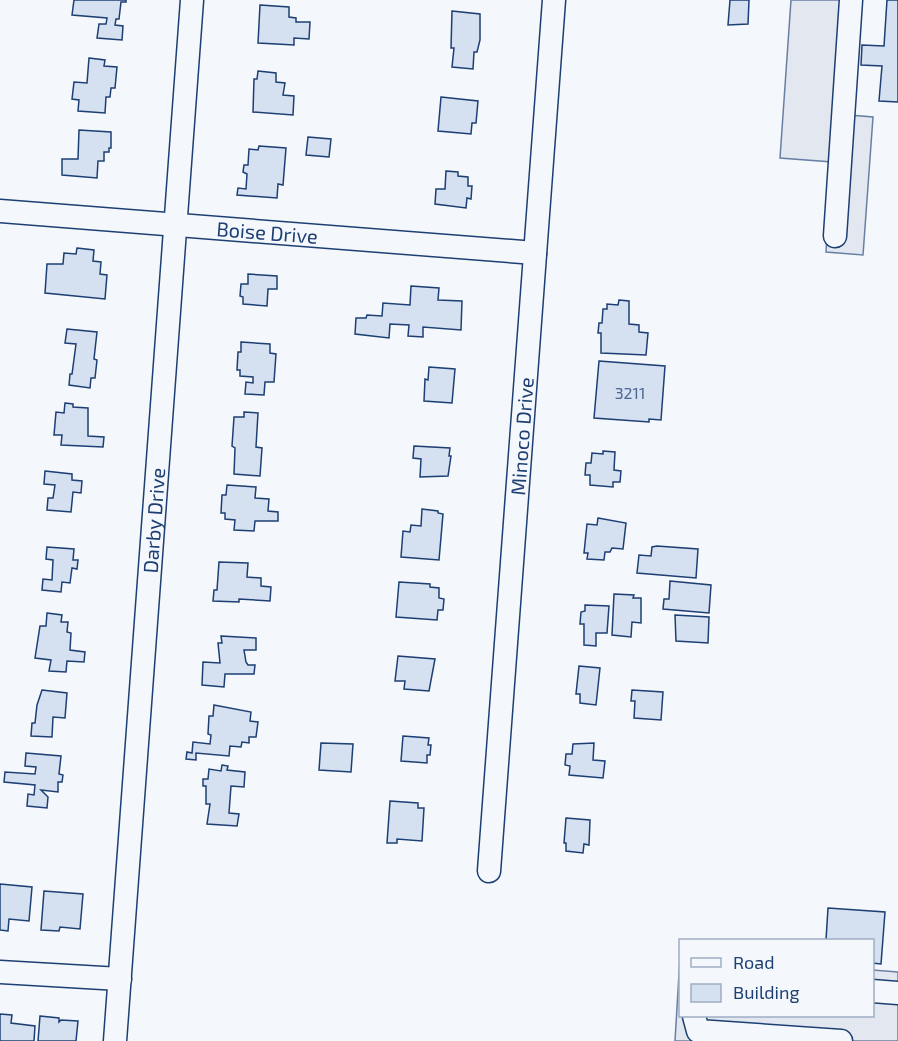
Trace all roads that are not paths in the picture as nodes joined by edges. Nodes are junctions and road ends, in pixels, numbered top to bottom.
1 (192, 0) edge
2 (554, 0) edge
3 (851, 0) edge
4 (0, 212) edge
5 (176, 226) junction
6 (836, 236) dead end
7 (535, 253) junction
8 (489, 871) dead end
9 (0, 972) edge
10 (120, 979) junction
11 (874, 991) edge
12 (898, 993) edge
13 (694, 1017) edge
14 (115, 1041) edge
15 (841, 1041) edge

1 - 5 street, Darby Drive
2 - 7 street, Minoco Drive
3 - 6 street
4 - 5 street, Boise Drive
5 - 7 street, Boise Drive
5 - 10 street, Darby Drive
7 - 8 street, Minoco Drive
9 - 10 street
10 - 14 street, Darby Drive
11 - 12 street
13 - 15 street

